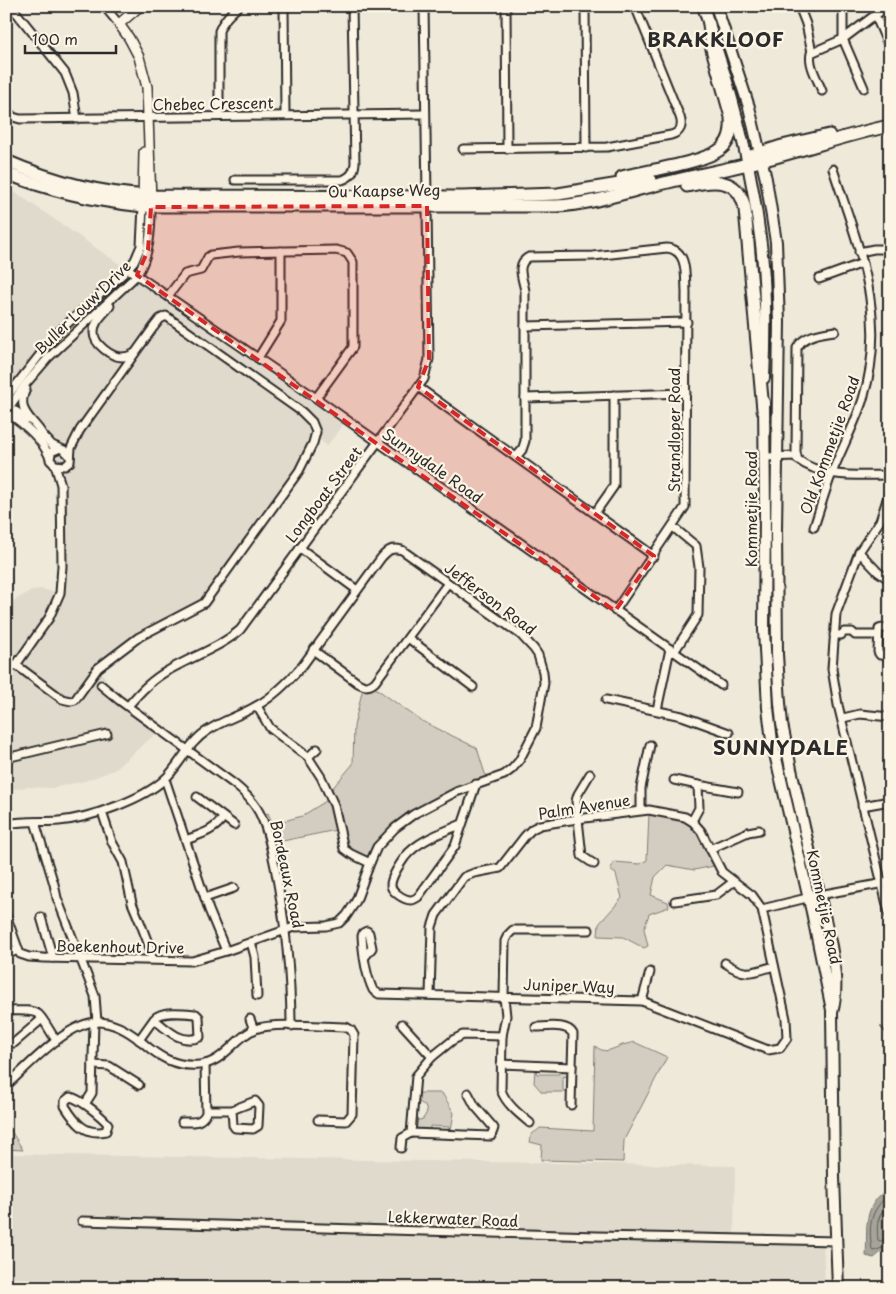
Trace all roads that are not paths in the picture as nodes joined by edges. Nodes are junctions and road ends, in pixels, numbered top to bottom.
1 (11, 6) edge
2 (104, 6) edge
3 (140, 6) edge
4 (239, 6) edge
5 (284, 6) edge
6 (352, 6) edge
7 (424, 6) edge
8 (506, 6) edge
9 (584, 6) edge
10 (635, 6) edge
11 (703, 6) edge
12 (716, 6) edge
13 (798, 6) edge
14 (844, 6) edge
15 (890, 6) edge
16 (875, 15) junction
17 (119, 24) junction
18 (709, 24) junction
19 (843, 39) junction
20 (890, 49) edge
21 (812, 52) junction
22 (864, 88) dead end
23 (822, 91) dead end
24 (6, 109) edge
25 (354, 114) junction
26 (425, 114) junction
27 (285, 115) junction
28 (219, 116) junction
29 (77, 119) junction
30 (148, 120) junction
31 (890, 126) edge
32 (586, 148) junction
33 (463, 149) dead end
34 (507, 149) junction
35 (761, 157) junction
36 (6, 161) edge
37 (747, 161) junction
38 (833, 168) dead end
39 (6, 173) edge
40 (235, 180) dead end
41 (583, 191) junction
42 (598, 200) junction
43 (147, 201) junction
44 (427, 201) junction
45 (890, 249) edge
46 (281, 251) junction
47 (859, 252) junction
48 (862, 263) junction
49 (128, 269) junction
50 (137, 275) junction
51 (819, 278) dead end
52 (123, 290) junction
53 (168, 296) junction
54 (687, 322) junction
55 (525, 326) junction
56 (835, 331) dead end
57 (65, 343) junction
58 (135, 353) junction
59 (112, 354) junction
60 (258, 358) junction
61 (121, 374) junction
62 (418, 387) junction
63 (686, 393) junction
64 (614, 395) junction
65 (6, 398) edge
66 (316, 398) junction
67 (525, 398) junction
68 (7, 410) edge
69 (763, 410) junction
70 (80, 430) junction
71 (40, 432) junction
72 (378, 443) junction
73 (60, 449) junction
74 (49, 456) junction
75 (777, 456) junction
76 (797, 456) junction
77 (70, 457) junction
78 (516, 457) junction
79 (765, 457) junction
80 (55, 465) junction
81 (68, 465) junction
82 (832, 474) junction
83 (890, 474) edge
84 (61, 485) junction
85 (890, 490) edge
86 (595, 513) junction
87 (673, 527) junction
88 (814, 527) dead end
89 (300, 548) junction
90 (859, 552) junction
91 (654, 556) junction
92 (890, 580) edge
93 (448, 583) junction
94 (357, 590) junction
95 (615, 611) junction
96 (890, 628) edge
97 (837, 635) junction
98 (878, 635) junction
99 (408, 638) junction
100 (313, 650) junction
101 (672, 651) junction
102 (890, 656) edge
103 (16, 665) junction
104 (6, 669) edge
105 (101, 685) dead end
106 (721, 685) dead end
107 (473, 687) dead end
108 (606, 700) dead end
109 (128, 706) junction
110 (257, 706) junction
111 (658, 710) junction
112 (890, 717) edge
113 (843, 718) junction
114 (729, 733) dead end
115 (107, 734) dead end
116 (650, 745) dead end
117 (317, 749) dead end
118 (188, 750) junction
119 (7, 755) edge
120 (308, 757) junction
121 (590, 774) dead end
122 (164, 779) junction
123 (674, 780) dead end
124 (476, 784) junction
125 (698, 785) junction
126 (738, 792) dead end
127 (198, 797) dead end
128 (890, 802) edge
129 (862, 806) junction
130 (641, 810) junction
131 (102, 812) junction
132 (223, 818) junction
133 (577, 819) junction
134 (692, 821) junction
135 (35, 822) junction
136 (6, 824) edge
137 (462, 824) junction
138 (234, 825) dead end
139 (759, 830) dead end
140 (186, 840) junction
141 (710, 849) junction
142 (370, 862) junction
143 (594, 864) dead end
144 (733, 882) junction
145 (890, 882) edge
146 (880, 884) junction
147 (234, 888) dead end
148 (819, 895) junction
149 (205, 898) junction
150 (808, 898) junction
151 (676, 901) dead end
152 (762, 909) junction
153 (6, 915) edge
154 (41, 916) dead end
155 (890, 917) edge
156 (286, 930) junction
157 (589, 930) dead end
158 (251, 942) junction
159 (18, 950) junction
160 (226, 951) junction
161 (6, 955) edge
162 (53, 958) junction
163 (79, 958) junction
164 (364, 958) dead end
165 (152, 959) junction
166 (725, 963) dead end
167 (774, 966) junction
168 (650, 972) dead end
169 (430, 995) junction
170 (258, 996) dead end
171 (504, 997) junction
172 (642, 1001) junction
173 (6, 1011) edge
174 (832, 1013) junction
175 (42, 1019) junction
176 (154, 1019) junction
177 (250, 1020) dead end
178 (95, 1022) junction
179 (402, 1024) dead end
180 (291, 1026) junction
181 (536, 1027) dead end
182 (254, 1030) junction
183 (502, 1036) junction
184 (56, 1040) junction
185 (139, 1040) junction
186 (6, 1042) edge
187 (432, 1056) junction
188 (205, 1064) junction
189 (501, 1064) junction
190 (93, 1065) junction
191 (572, 1067) junction
192 (6, 1086) edge
193 (139, 1086) dead end
194 (468, 1093) dead end
195 (85, 1104) junction
196 (572, 1105) dead end
197 (206, 1110) junction
198 (232, 1110) junction
199 (318, 1120) dead end
200 (182, 1122) dead end
201 (530, 1123) dead end
202 (411, 1133) junction
203 (400, 1148) dead end
204 (82, 1221) dead end
205 (836, 1241) junction
206 (838, 1288) edge

1 - 29 street
2 - 17 street
3 - 17 street
4 - 28 street
5 - 27 street
6 - 25 street
7 - 26 street, Longboat Street
8 - 34 street
9 - 32 street
10 - 32 street
11 - 18 main road, Kommetjie Road
12 - 35 main road, Kommetjie Road
13 - 21 street
14 - 19 street
15 - 16 street
16 - 19 street
16 - 20 street
17 - 30 street, Buller Louw Drive
18 - 37 main road, Kommetjie Road
18 - 41 main road
19 - 21 street
19 - 22 street
21 - 23 street
24 - 29 street, Chebec Crescent
25 - 26 street, Chebec Crescent
25 - 27 street, Chebec Crescent
25 - 40 street
26 - 44 street, Longboat Street
27 - 28 street, Chebec Crescent
28 - 30 street, Chebec Crescent
29 - 30 street, Chebec Crescent
30 - 43 street, Buller Louw Drive
31 - 35 main road, Ou Kaapse Weg
32 - 34 street
33 - 34 street
35 - 37 main road, Ou Kaapse Weg
35 - 75 main road, Kommetjie Road
36 - 43 main road, Ou Kaapse Weg
37 - 41 main road, Ou Kaapse Weg
37 - 42 main road, Ou Kaapse Weg
37 - 69 main road, Kommetjie Road
38 - 47 street, Old Kommetjie Road
39 - 43 main road, Ou Kaapse Weg
41 - 44 main road, Ou Kaapse Weg
42 - 44 main road, Ou Kaapse Weg
42 - 69 main road
43 - 44 main road, Ou Kaapse Weg
43 - 49 street, Buller Louw Drive
43 - 50 street, Buller Louw Drive
44 - 62 street, Longboat Street
45 - 47 street
46 - 53 street
46 - 60 street
46 - 66 street
47 - 48 street, Old Kommetjie Road
48 - 51 street
48 - 82 street, Old Kommetjie Road
49 - 50 street, Sunnydale Road
49 - 65 street, Buller Louw Drive
50 - 52 street, Buller Louw Drive
50 - 53 street, Sunnydale Road
52 - 57 street, Buller Louw Drive
52 - 59 street
53 - 60 street, Sunnydale Road
54 - 55 street
54 - 55 street, Strandloper Road
54 - 63 street, Strandloper Road
55 - 67 street
56 - 76 street
57 - 68 street, Buller Louw Drive
57 - 71 street
58 - 59 street
58 - 61 street
58 - 103 street
59 - 61 street
60 - 66 street, Sunnydale Road
61 - 70 street
62 - 72 street, Longboat Street
62 - 78 street
63 - 64 street
63 - 87 street, Strandloper Road
64 - 67 street
64 - 86 street
66 - 72 street, Sunnydale Road
67 - 78 street
68 - 71 street
68 - 74 street
69 - 79 main road, Kommetjie Road
70 - 73 street
70 - 77 street
71 - 73 street
72 - 89 street, Longboat Street
72 - 95 street, Sunnydale Road
73 - 74 street
73 - 77 street
74 - 80 street
75 - 76 street
75 - 79 street
75 - 148 main road, Kommetjie Road
76 - 82 street
77 - 81 street
78 - 86 street
79 - 150 main road, Kommetjie Road
80 - 81 street
80 - 84 street
81 - 84 street
82 - 83 street
82 - 88 street, Old Kommetjie Road
84 - 103 street
85 - 90 street
86 - 91 street
87 - 91 street, Strandloper Road
87 - 101 street
89 - 94 street
89 - 109 street, Longboat Street
90 - 92 street
90 - 97 street
91 - 95 street, Strandloper Road
93 - 94 street, Jefferson Road
93 - 99 street
93 - 124 street, Jefferson Road
94 - 100 street, Jefferson Road
95 - 101 street, Sunnydale Road
96 - 98 street
97 - 98 street
97 - 113 street
98 - 102 street
99 - 100 street
99 - 107 street
100 - 110 street, Jefferson Road
101 - 106 street, Sunnydale Road
101 - 111 street
103 - 104 street
105 - 109 street, Bordeaux Road
108 - 111 street
109 - 118 street, Bordeaux Road
110 - 118 street, Jefferson Road
110 - 120 street
111 - 114 street
112 - 113 street
113 - 129 street
115 - 119 street
116 - 130 street
117 - 120 street
118 - 122 street
118 - 156 street, Bordeaux Road
120 - 142 street
121 - 133 street
122 - 131 street
122 - 140 street
123 - 125 street
124 - 137 street
124 - 142 street, Jefferson Road
125 - 126 street
125 - 134 street
127 - 132 street
128 - 129 street
129 - 146 street
130 - 133 street, Palm Avenue
130 - 134 street, Palm Avenue
131 - 135 street
131 - 165 street
132 - 138 street
132 - 140 street
133 - 143 street
133 - 169 street, Palm Avenue
134 - 141 street
135 - 136 street
135 - 163 street
137 - 137 street
139 - 141 street
140 - 149 street
141 - 144 street
142 - 156 street, Jefferson Road
144 - 151 street
144 - 152 street
145 - 146 street
146 - 148 street
146 - 155 street
147 - 149 street
148 - 150 street
148 - 174 main road, Kommetjie Road
149 - 160 street
150 - 152 street
150 - 174 main road, Kommetjie Road
152 - 167 street
153 - 159 street
154 - 162 street
156 - 158 street, Boekenhout Drive
156 - 180 street, Bordeaux Road
157 - 171 street
158 - 160 street, Boekenhout Drive
158 - 170 street
159 - 161 street
159 - 162 street, Boekenhout Drive
160 - 165 street, Boekenhout Drive
162 - 163 street, Boekenhout Drive
163 - 165 street, Boekenhout Drive
163 - 178 street
164 - 169 street, Juniper Way
166 - 167 street
167 - 172 street, Juniper Way
168 - 172 street
169 - 171 street, Juniper Way
171 - 172 street, Juniper Way
171 - 183 street
173 - 175 street
174 - 205 main road, Kommetjie Road
175 - 184 street
175 - 186 street
176 - 176 street
176 - 185 street
177 - 182 street
178 - 184 street
178 - 185 street
178 - 190 street
179 - 187 street
180 - 182 street
180 - 199 street
181 - 191 street
182 - 188 street
183 - 187 street
183 - 189 street
184 - 192 street
185 - 188 street
187 - 202 street
188 - 197 street
189 - 191 street
189 - 201 street
190 - 193 street
190 - 195 street
191 - 196 street
194 - 202 street
195 - 195 street
197 - 198 street
197 - 200 street
198 - 198 street
202 - 203 street
204 - 205 street, Lekkerwater Road
205 - 206 main road, Kommetjie Road

